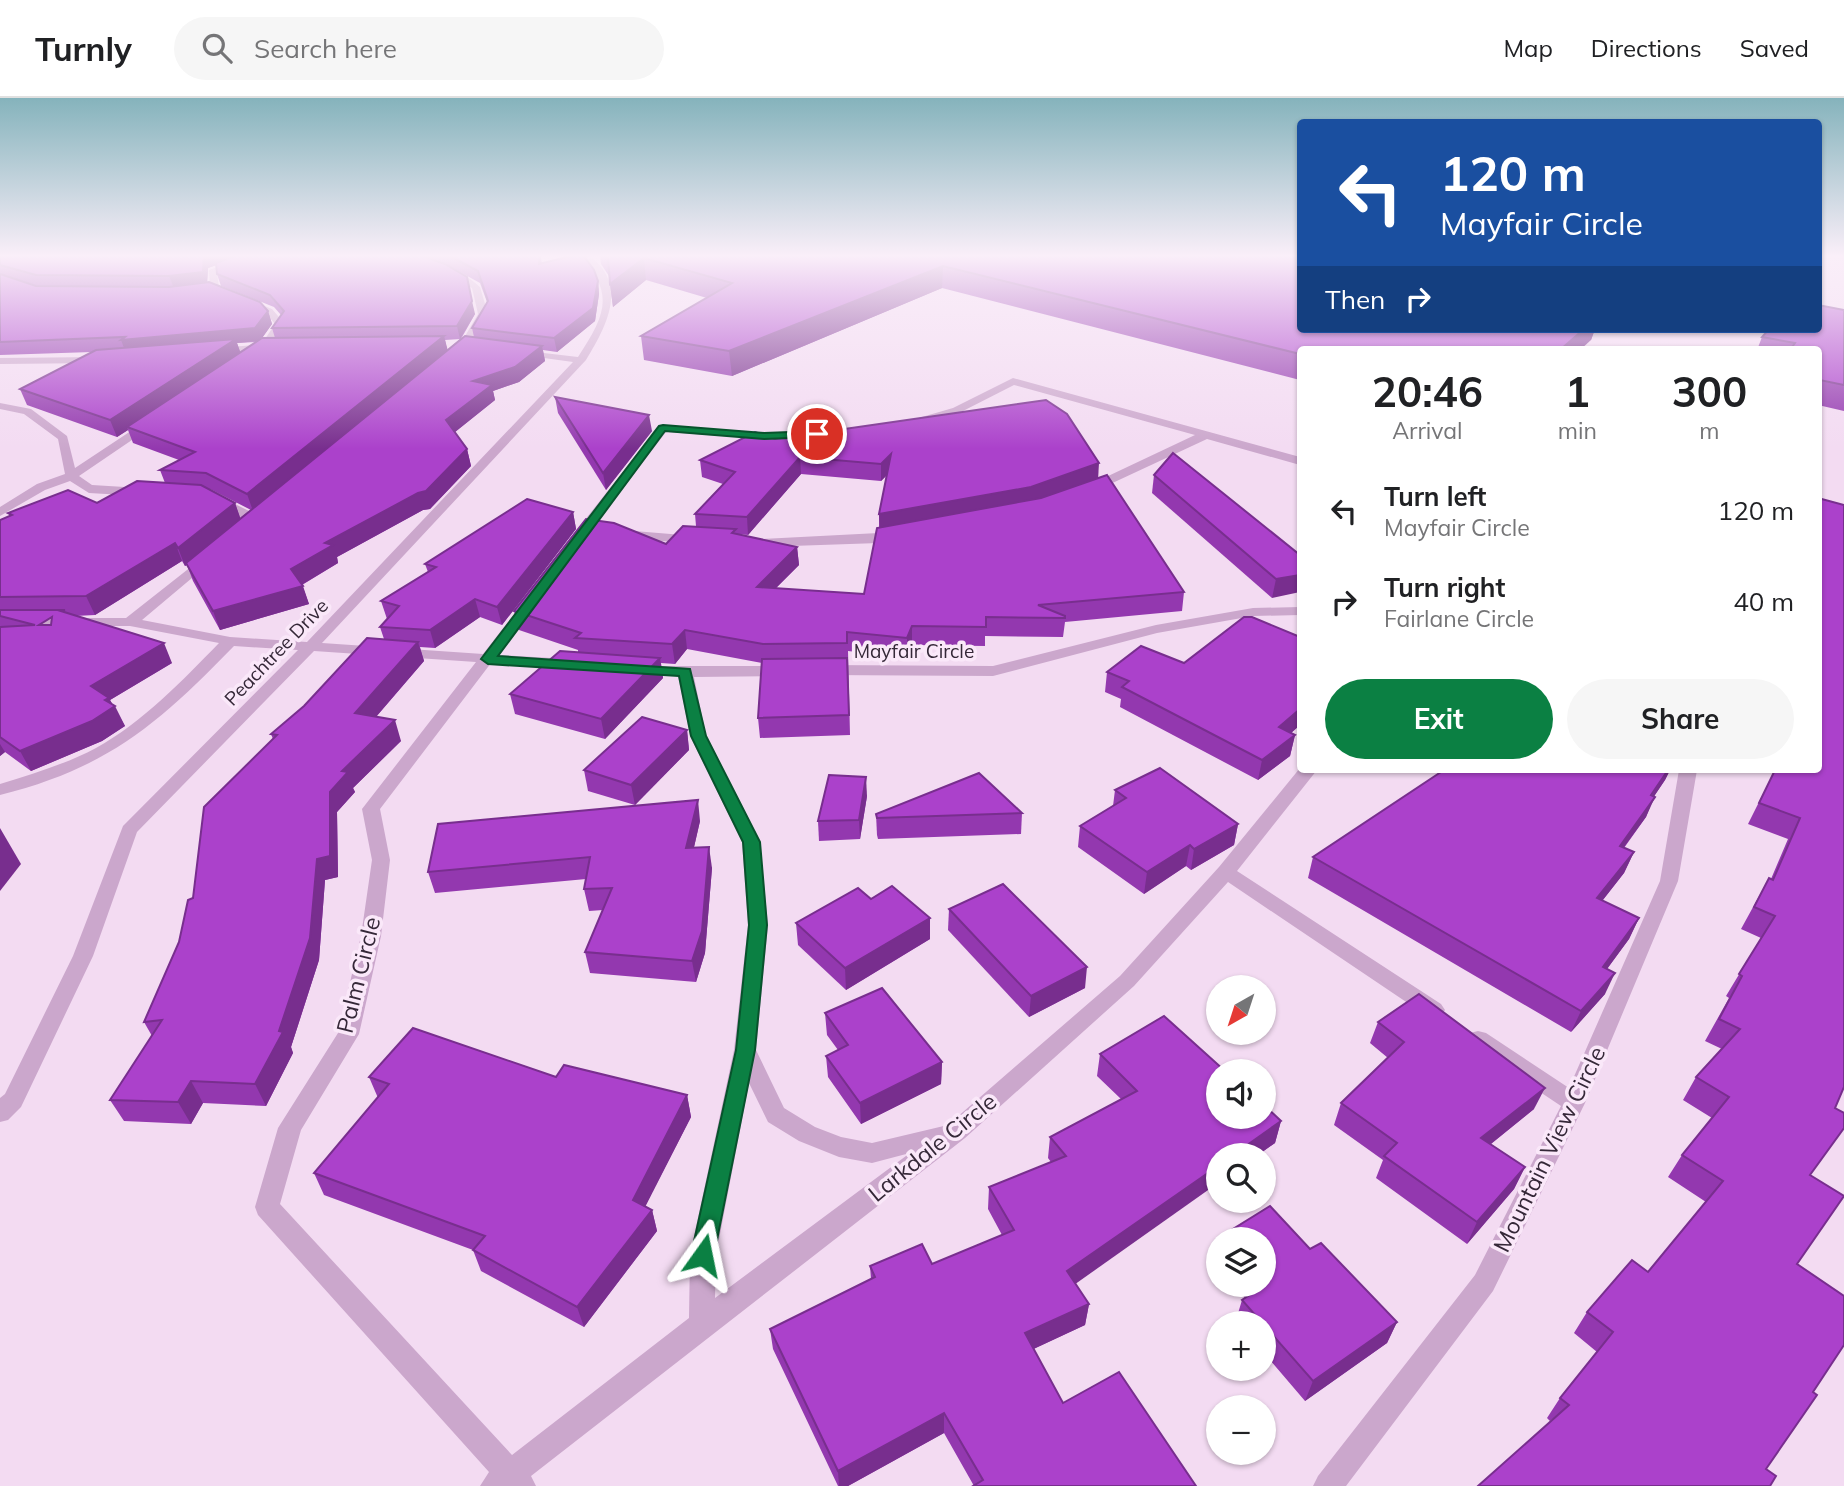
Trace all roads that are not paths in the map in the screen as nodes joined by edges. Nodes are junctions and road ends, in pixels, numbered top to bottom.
1 (276, 320) edge
2 (481, 320) edge
3 (604, 320) edge
4 (452, 345) edge
5 (472, 345) junction
6 (264, 347) junction
7 (277, 347) edge
8 (504, 350) edge
9 (199, 352) edge
10 (108, 360) edge
11 (581, 360) junction
12 (0, 361) edge
13 (241, 362) edge
14 (444, 362) edge
15 (0, 406) edge
16 (162, 415) edge
17 (895, 426) edge
18 (844, 433) edge
19 (1207, 434) junction
20 (1297, 460) edge
21 (71, 476) junction
22 (157, 493) edge
23 (1081, 493) edge
24 (198, 495) edge
25 (265, 511) edge
26 (0, 512) edge
27 (596, 531) junction
28 (918, 533) edge
29 (709, 540) edge
30 (747, 542) edge
31 (568, 552) edge
32 (213, 554) edge
33 (536, 595) edge
34 (1297, 611) edge
35 (0, 622) edge
36 (130, 622) junction
37 (230, 641) junction
38 (312, 645) junction
39 (488, 659) junction
40 (589, 665) edge
41 (617, 667) edge
42 (685, 672) junction
43 (1306, 773) edge
44 (1687, 773) edge
45 (0, 790) edge
46 (1226, 872) junction
47 (746, 1050) junction
48 (1574, 1103) junction
49 (0, 1113) edge
50 (957, 1131) junction
51 (702, 1324) junction
52 (508, 1482) edge
53 (1328, 1486) edge

1 - 6 street
2 - 5 street
3 - 11 street, Peachtree Drive
4 - 5 street
5 - 14 street
6 - 7 street
6 - 9 street
6 - 13 street
8 - 11 street
10 - 12 street
11 - 38 street, Peachtree Drive
15 - 21 street
16 - 21 street
17 - 19 street
18 - 27 street
19 - 20 street
19 - 23 street
21 - 22 street
21 - 26 street
24 - 25 street
27 - 29 street
27 - 31 street
28 - 30 street
32 - 36 street
33 - 39 street
34 - 42 street, Mayfair Circle
35 - 36 street
36 - 37 street
37 - 38 street
37 - 45 street
38 - 39 street
38 - 49 street, Peachtree Drive
39 - 40 street
39 - 52 street, Palm Circle
41 - 42 street, Mayfair Circle
42 - 47 street
43 - 46 street, Larkdale Circle
44 - 48 street, Mountain View Circle
46 - 48 street
46 - 50 street, Larkdale Circle
47 - 50 street
47 - 51 street
48 - 53 street, Mountain View Circle
50 - 51 street, Larkdale Circle
51 - 52 street, Larkdale Circle

